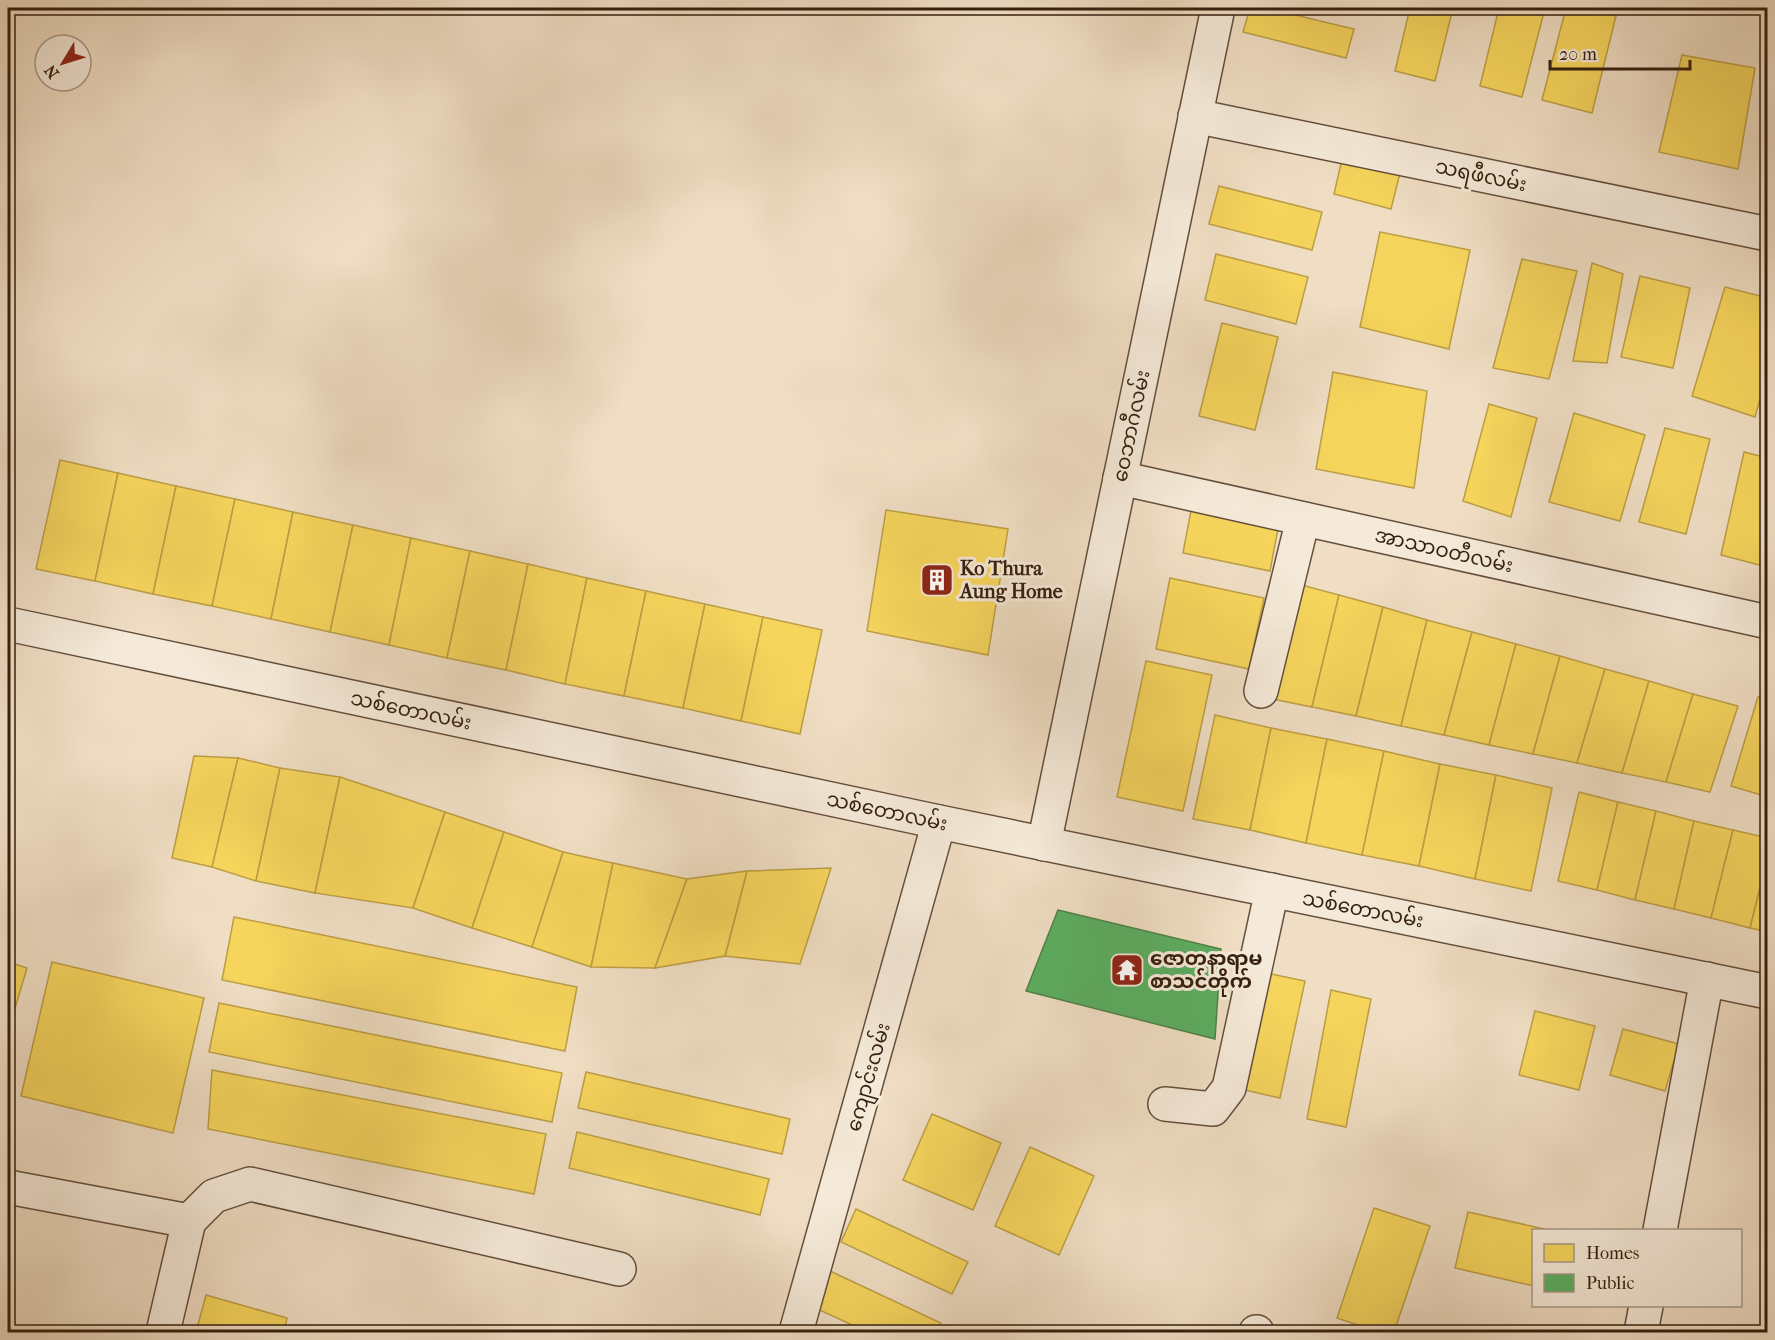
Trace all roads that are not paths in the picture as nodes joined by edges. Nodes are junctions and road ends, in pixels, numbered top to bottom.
1 (1218, 8) edge
2 (1195, 116) junction
3 (1767, 234) edge
4 (1120, 478) junction
5 (1303, 519) junction
6 (1767, 622) edge
7 (8, 624) edge
8 (1261, 692) dead end
9 (939, 822) junction
10 (1044, 844) junction
11 (1272, 890) junction
12 (1707, 979) junction
13 (1767, 992) edge
14 (1165, 1104) dead end
15 (8, 1187) edge
16 (189, 1221) junction
17 (1660, 1229) edge
18 (619, 1269) dead end
19 (1646, 1307) edge
20 (163, 1332) edge
21 (796, 1332) edge
22 (1641, 1332) edge

1 - 2 street, ဝေဘာဂီလမ်း
2 - 3 street, သရဖီလမ်း
2 - 4 street, ဝေဘာဂီလမ်း
4 - 5 street, အာသာဝတီလမ်း
4 - 10 street, ဝေဘာဂီလမ်း
5 - 6 street, အာသာဝတီလမ်း
5 - 8 street
7 - 9 street, သစ်တောလမ်း
9 - 10 street, သစ်တောလမ်း
9 - 21 street, ကျောင်းလမ်း
10 - 11 street, သစ်တောလမ်း
11 - 12 street, သစ်တောလမ်း
11 - 14 street
12 - 13 street, သစ်တောလမ်း
12 - 17 street
15 - 16 street
16 - 18 street
16 - 20 street
19 - 22 street

